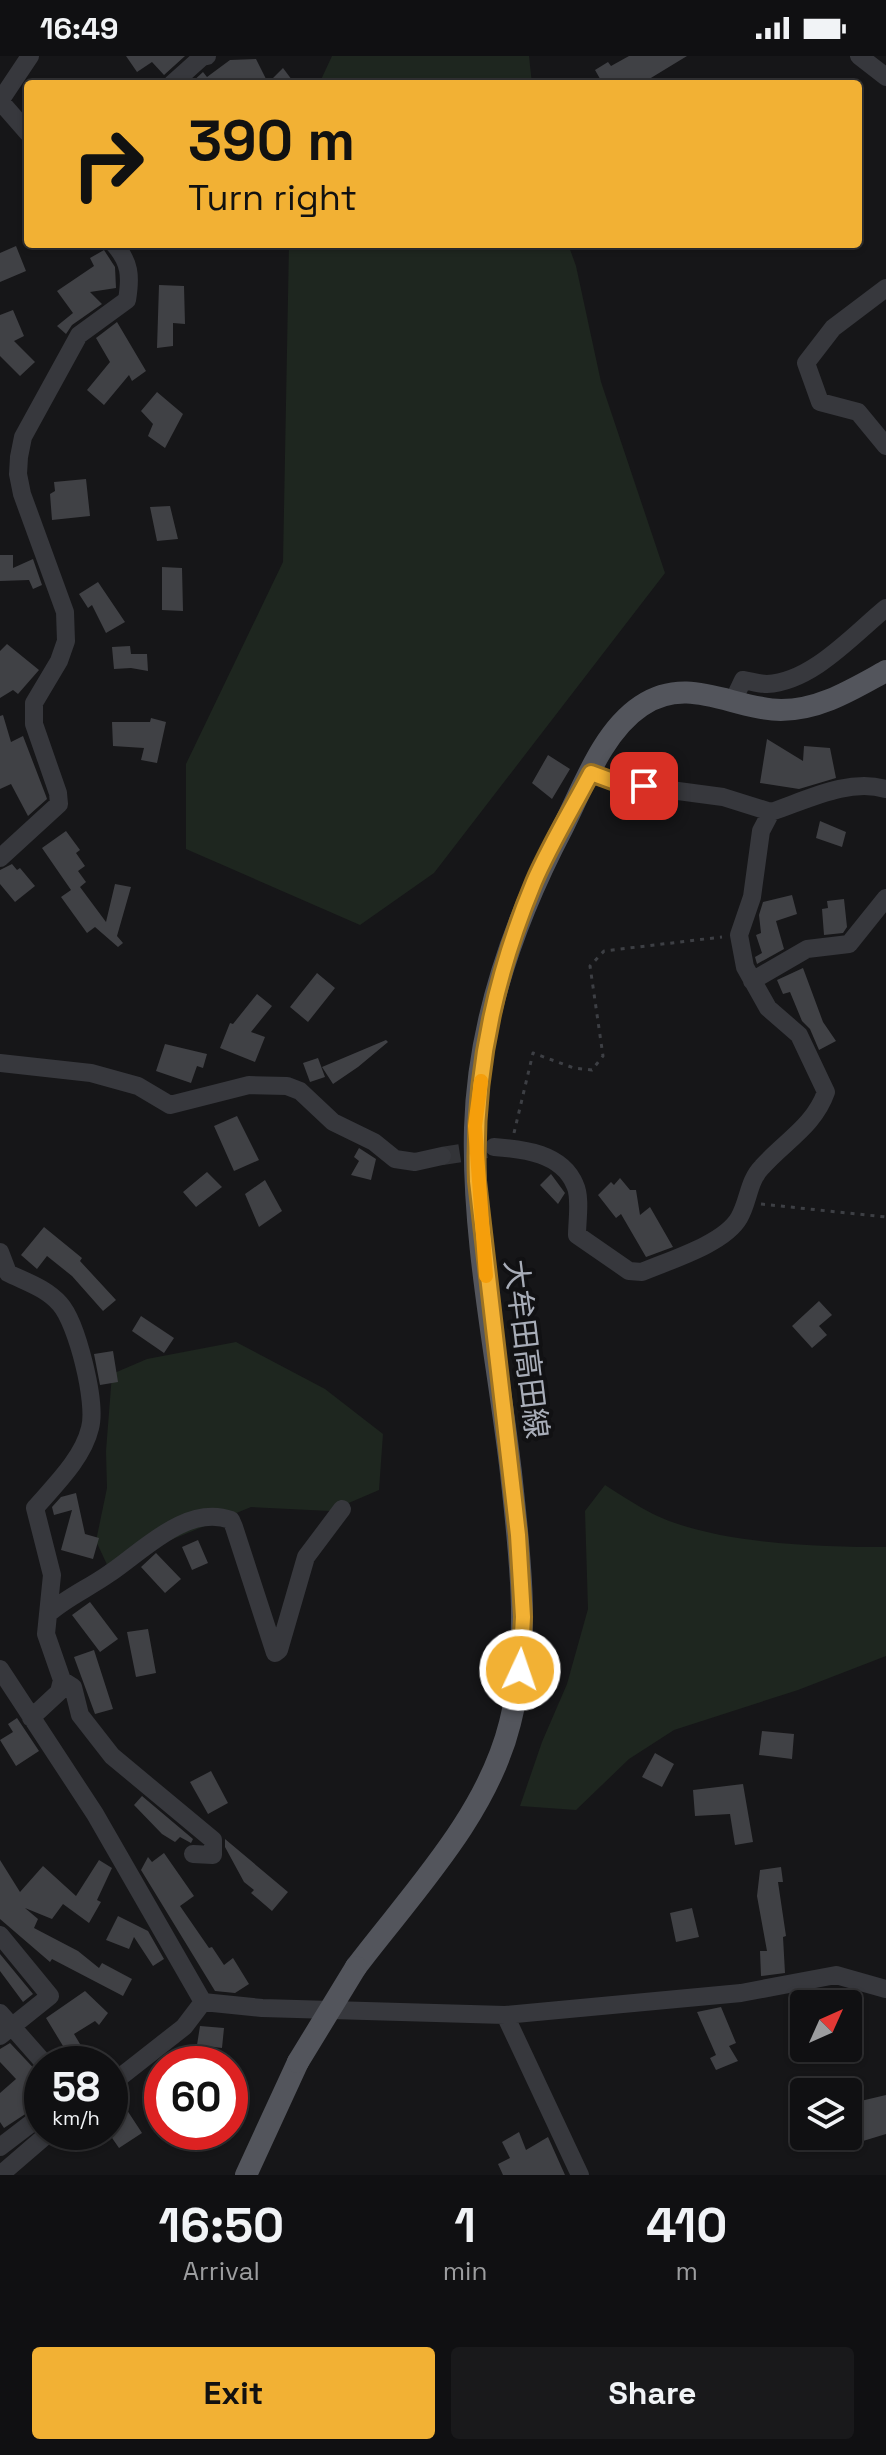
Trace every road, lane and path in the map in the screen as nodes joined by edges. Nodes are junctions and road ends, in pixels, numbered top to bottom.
1 (30, 56) edge
2 (207, 56) edge
3 (859, 56) edge
4 (886, 77) edge
5 (176, 80) edge
6 (24, 128) edge
7 (118, 248) edge
8 (886, 288) edge
9 (886, 446) edge
10 (886, 608) edge
11 (886, 671) edge
12 (733, 701) junction
13 (591, 773) junction
14 (886, 789) edge
15 (771, 812) junction
16 (0, 858) edge
17 (886, 898) edge
18 (739, 935) junction
19 (752, 981) junction
20 (0, 1063) edge
21 (502, 1148) joint
22 (442, 1156) tunnel mouth
23 (746, 1202) junction
24 (886, 1217) edge
25 (0, 1252) edge
26 (342, 1509) dead end
27 (48, 1614) junction
28 (0, 1669) edge
29 (62, 1680) junction
30 (31, 1718) junction
31 (193, 1854) dead end
32 (0, 1935) edge
33 (886, 1989) edge
34 (203, 2002) junction
35 (505, 2015) junction
36 (4, 2026) edge
37 (26, 2046) edge
38 (128, 2071) edge
39 (24, 2129) edge
40 (0, 2147) edge
41 (29, 2150) edge
42 (0, 2175) edge
43 (246, 2175) edge
44 (580, 2175) edge

1 - 6 street
2 - 5 street
3 - 4 street
7 - 16 street
8 - 9 street
10 - 12 street
11 - 12 main road, 大牟田高田線
12 - 13 main road, 大牟田高田線
13 - 15 street
13 - 43 main road, 大牟田高田線, bridge
14 - 15 street
15 - 18 street
17 - 19 street
18 - 19 street
18 - 21 path
19 - 23 street
20 - 22 street
21 - 23 street
23 - 24 path
25 - 27 street
26 - 27 street
27 - 29 street
28 - 30 street
29 - 30 street
29 - 31 street
30 - 34 street
32 - 36 street
33 - 35 street
34 - 35 street
34 - 38 street
35 - 44 street
36 - 37 street
39 - 40 street
41 - 42 street

